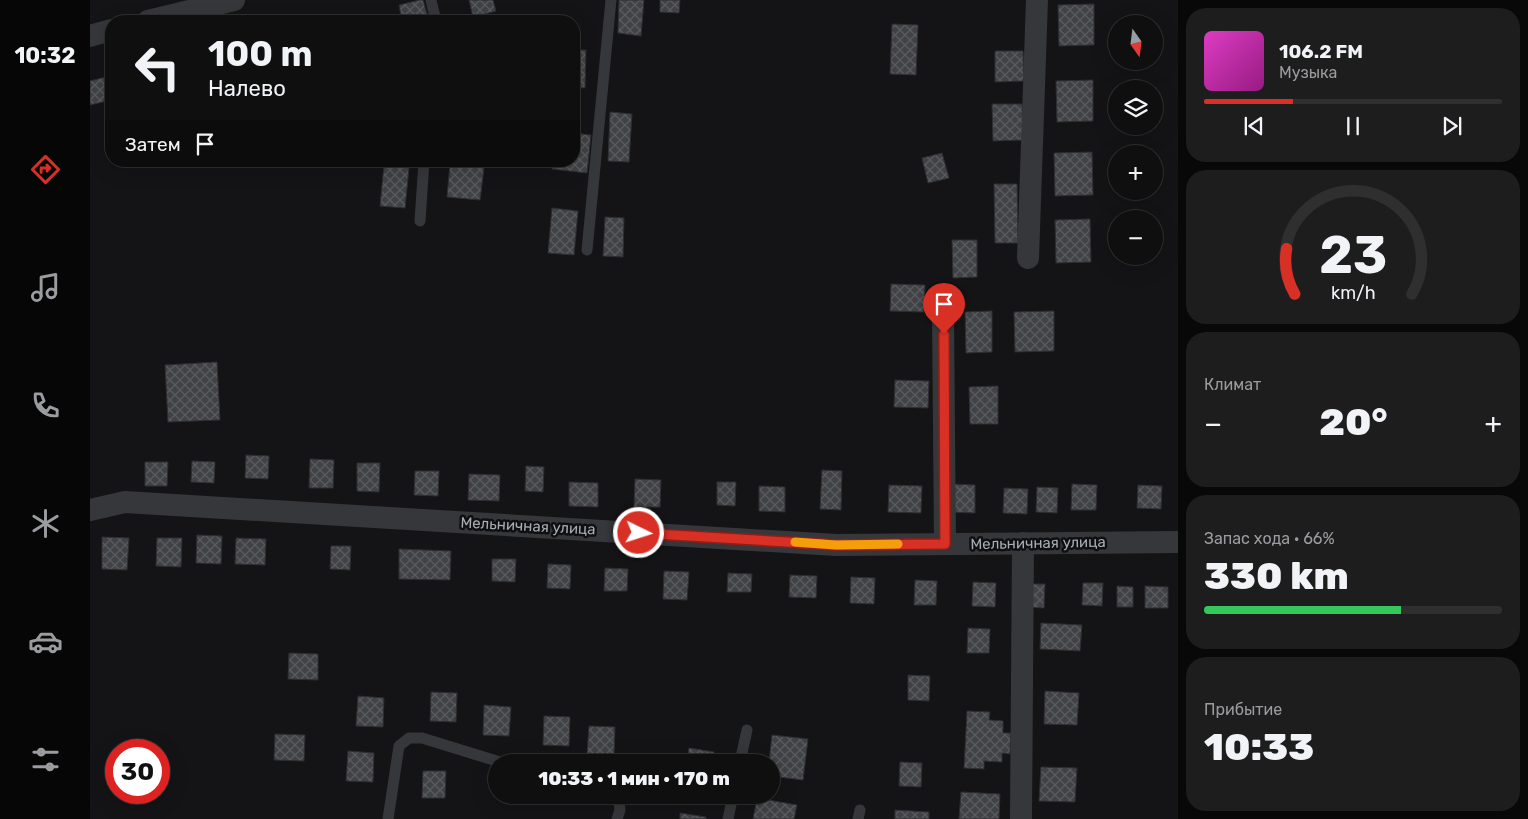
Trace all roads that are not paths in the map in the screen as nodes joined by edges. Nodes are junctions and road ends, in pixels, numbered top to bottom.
1 (234, 0) edge
2 (431, 0) edge
3 (611, 0) edge
4 (1037, 0) edge
5 (173, 15) edge
6 (435, 15) edge
7 (105, 32) edge
8 (90, 36) edge
9 (424, 167) edge
10 (420, 221) dead end
11 (587, 250) dead end
12 (1028, 258) dead end
13 (944, 314) dead end
14 (90, 510) edge
15 (1178, 542) edge
16 (1023, 543) junction
17 (945, 544) junction
18 (747, 730) dead end
19 (742, 754) edge
20 (488, 758) edge
21 (619, 804) edge
22 (731, 804) edge
23 (388, 819) edge
24 (618, 819) edge
25 (728, 819) edge
26 (1021, 819) edge

1 - 5 street
2 - 6 lane
3 - 11 lane
4 - 12 street
7 - 8 street
9 - 10 lane
13 - 17 street
14 - 17 street, Мельничная улица
15 - 16 street, Мельничная улица
16 - 17 street, Мельничная улица
16 - 26 street
18 - 19 lane
20 - 23 lane
21 - 24 lane
22 - 25 lane

